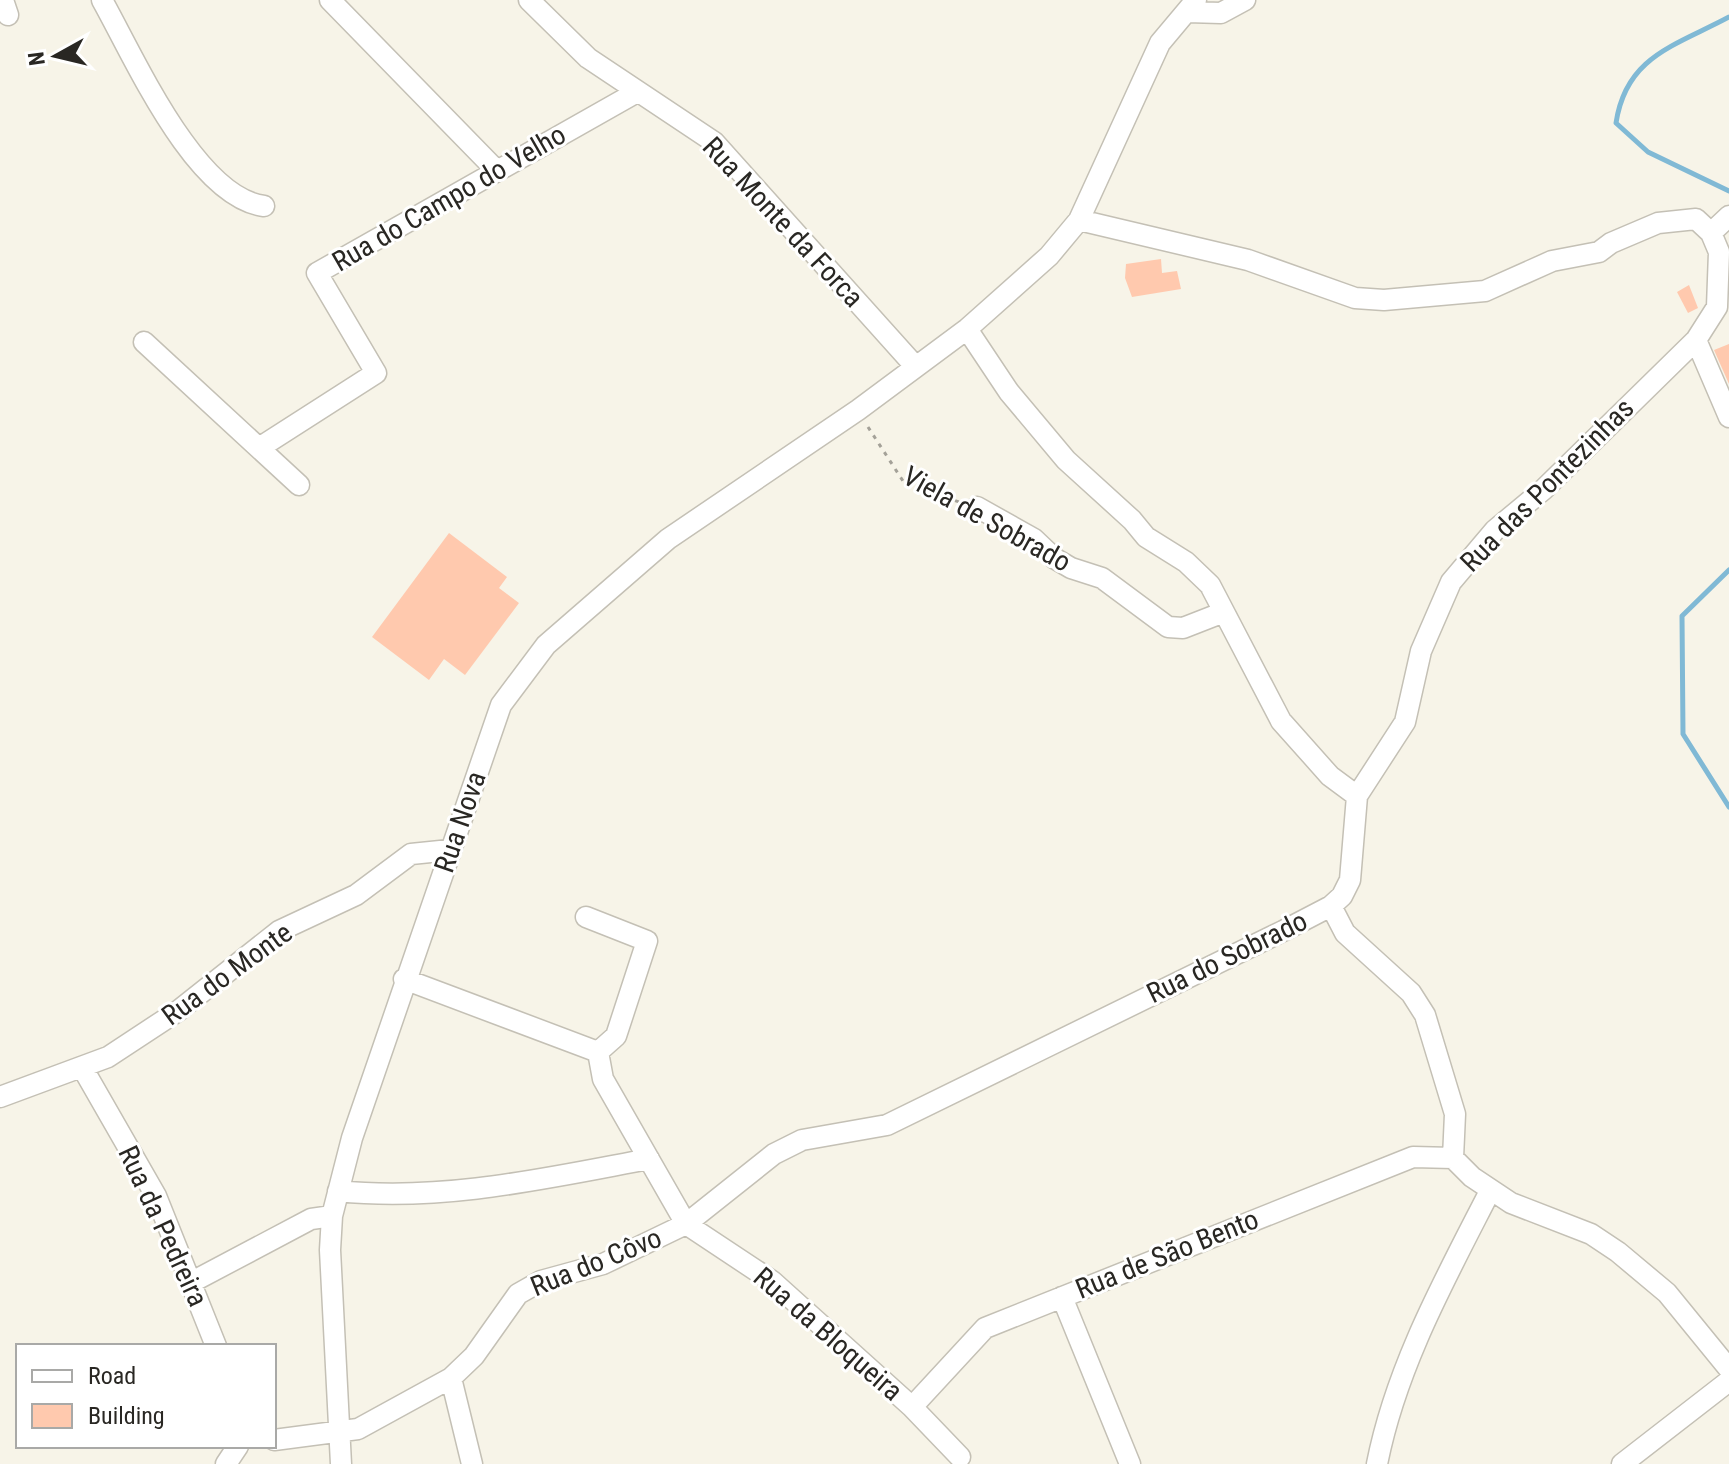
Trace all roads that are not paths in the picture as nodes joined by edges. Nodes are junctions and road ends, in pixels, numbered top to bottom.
1 (102, 0) edge
2 (330, 0) edge
3 (529, 0) edge
4 (1245, 0) edge
5 (1191, 6) edge
6 (637, 92) junction
7 (496, 170) junction
8 (264, 206) dead end
9 (1079, 220) junction
10 (1721, 224) edge
11 (967, 329) junction
12 (1696, 340) junction
13 (144, 342) dead end
14 (915, 366) junction
15 (1729, 417) edge
16 (259, 448) junction
17 (299, 485) dead end
18 (977, 507) road end
19 (1224, 612) junction
20 (1357, 796) junction
21 (450, 850) junction
22 (1331, 906) junction
23 (586, 917) dead end
24 (404, 979) junction
25 (598, 1052) junction
26 (82, 1067) junction
27 (0, 1097) edge
28 (887, 1125) joint
29 (1453, 1158) junction
30 (649, 1159) junction
31 (338, 1191) junction
32 (1490, 1191) junction
33 (332, 1216) junction
34 (686, 1224) junction
35 (192, 1282) junction
36 (1062, 1297) junction
37 (215, 1344) edge
38 (1729, 1369) edge
39 (451, 1378) junction
40 (1729, 1381) edge
41 (912, 1407) junction
42 (339, 1433) junction
43 (276, 1440) edge
44 (960, 1457) dead end
45 (341, 1464) edge
46 (472, 1464) edge
47 (1130, 1464) edge
48 (1377, 1464) edge
49 (1622, 1464) edge

1 - 8 street
2 - 7 street
3 - 6 street, Rua Monte da Forca
4 - 5 street
5 - 9 street, Rua Nova
6 - 7 street, Rua do Campo do Velho
6 - 14 street, Rua Monte da Forca
7 - 16 street, Rua do Campo do Velho
9 - 10 street
9 - 11 street, Rua Nova
10 - 12 street, Rua das Pontezinhas
11 - 14 street, Rua Nova
11 - 19 street
12 - 15 street
12 - 20 street, Rua das Pontezinhas
13 - 16 street
14 - 21 street, Rua Nova
16 - 17 street
18 - 19 street, Viela de Sobrado
19 - 20 street
20 - 22 street, Rua das Pontezinhas
21 - 24 street, Rua Nova
21 - 26 street, Rua do Monte
22 - 28 street, Rua do Sobrado
22 - 29 street, Rua do Sobrado
23 - 25 street
24 - 25 street
24 - 31 street, Rua Nova
25 - 30 street
26 - 27 street, Rua do Monte
26 - 35 street, Rua da Pedreira
28 - 34 street, Rua do Côvo
29 - 32 street
29 - 36 street, Rua de São Bento
30 - 31 street
30 - 34 street
31 - 33 street, Rua Nova
32 - 38 street
32 - 48 street
33 - 35 street
33 - 42 street, Rua Nova
34 - 39 street, Rua do Côvo
34 - 41 street, Rua da Bloqueira
35 - 37 street, Rua da Pedreira
36 - 41 street, Rua de São Bento
36 - 47 street
39 - 42 street, Rua do Côvo
39 - 46 street
40 - 49 street
41 - 44 street, Rua da Bloqueira
42 - 43 street, Rua do Côvo
42 - 45 street, Rua Nova

